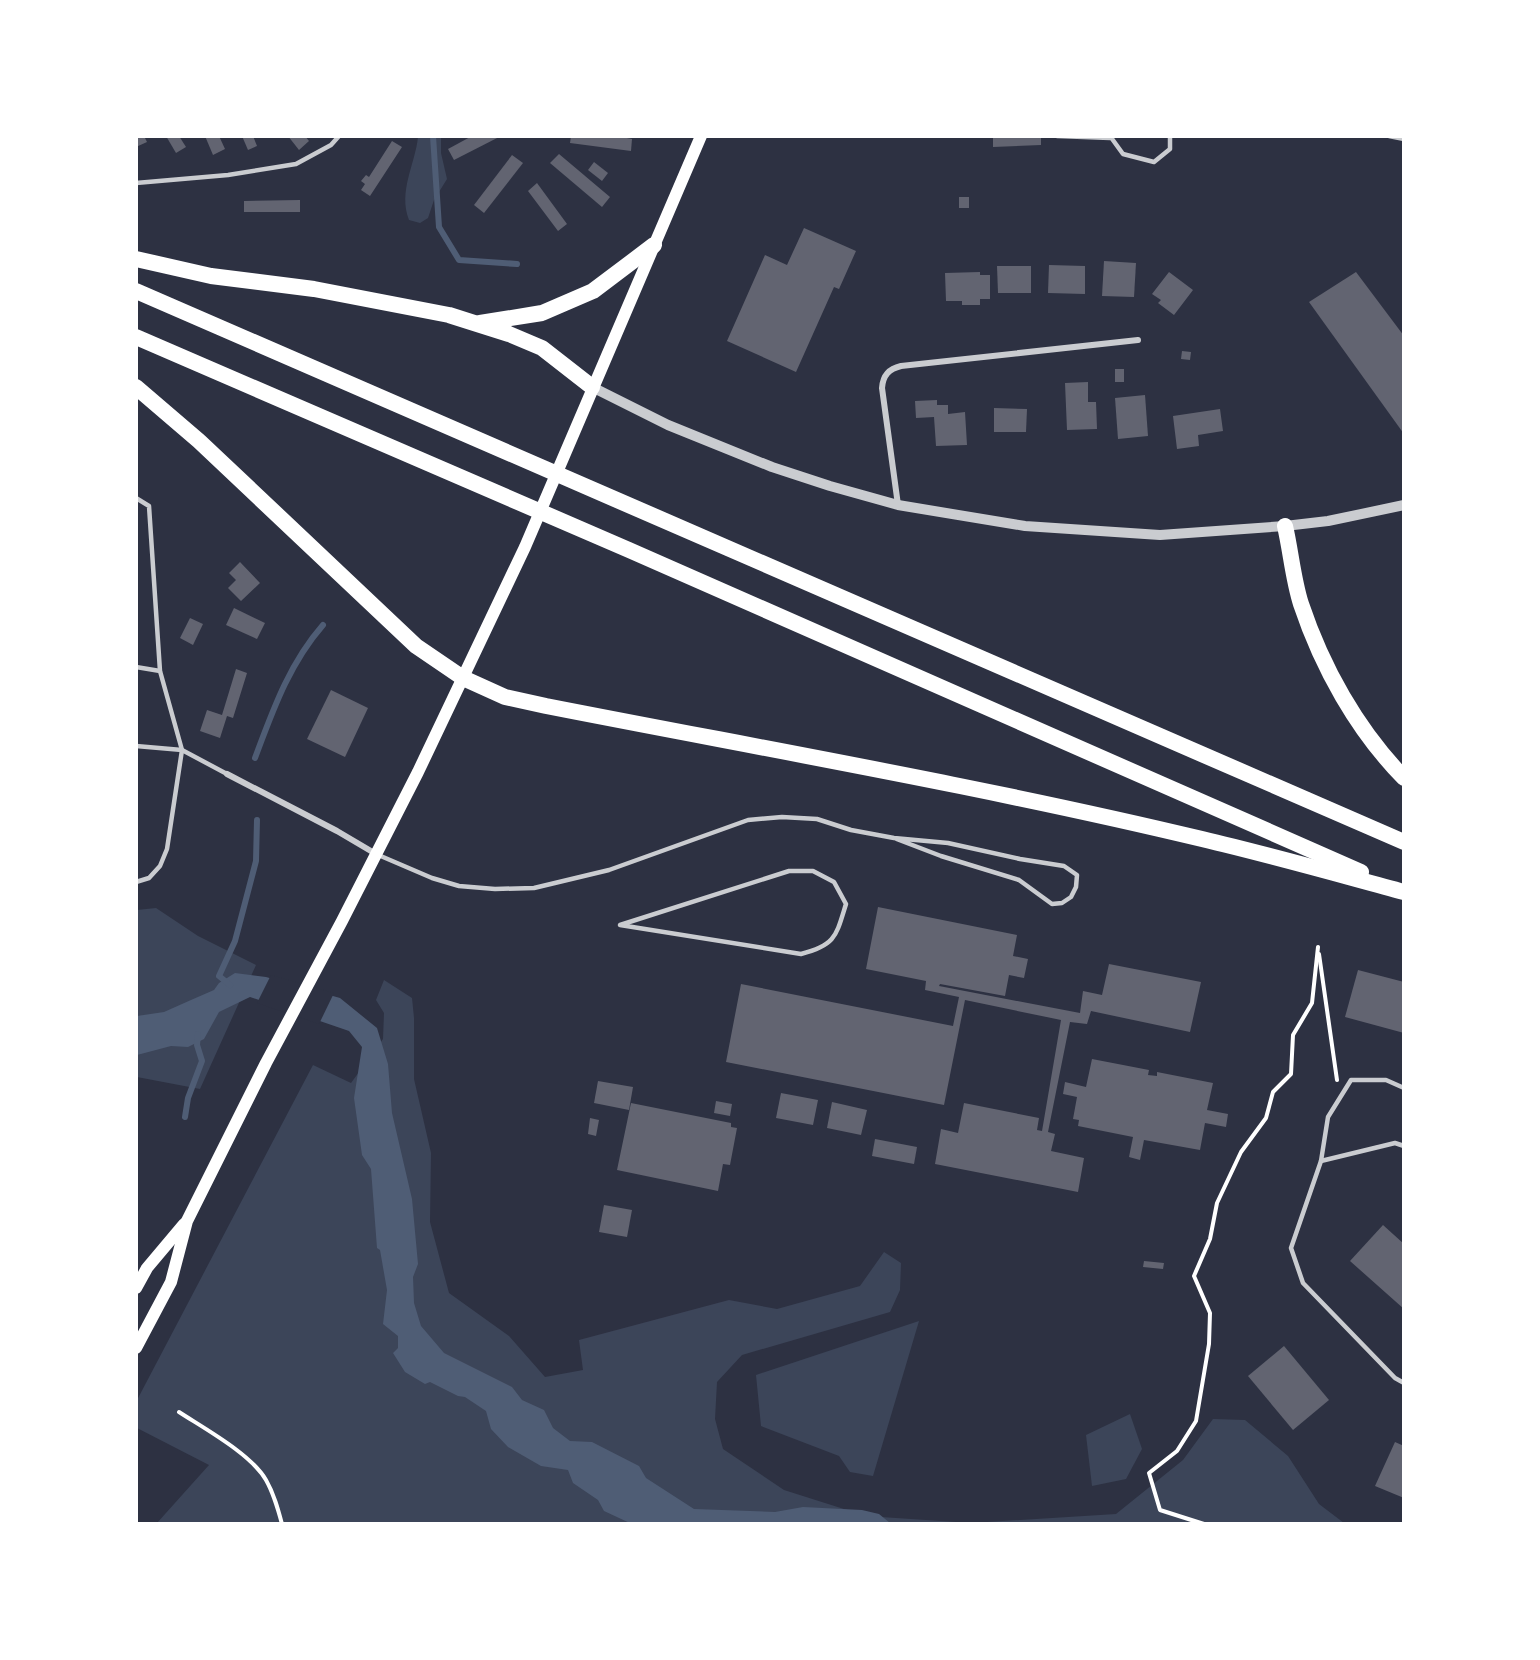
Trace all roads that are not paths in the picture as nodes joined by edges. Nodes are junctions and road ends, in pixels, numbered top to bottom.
1 (339, 136) edge
2 (701, 136) edge
3 (1057, 136) edge
4 (1170, 136) edge
5 (1389, 136) edge
6 (1110, 137) edge
7 (1404, 139) edge
8 (136, 183) edge
9 (654, 245) junction
10 (136, 259) edge
11 (136, 291) edge
12 (479, 324) junction
13 (136, 337) edge
14 (1138, 340) dead end
15 (136, 387) edge
16 (592, 387) junction
17 (136, 498) edge
18 (898, 505) junction
19 (1404, 505) edge
20 (1286, 526) junction
21 (136, 667) edge
22 (159, 671) junction
23 (463, 678) junction
24 (136, 746) edge
25 (182, 750) junction
26 (227, 774) joint
27 (1404, 778) edge
28 (894, 838) junction
29 (1404, 842) edge
30 (376, 854) junction
31 (136, 882) edge
32 (1404, 891) edge
33 (620, 925) joint
34 (1404, 1088) edge
35 (1404, 1146) edge
36 (1321, 1161) junction
37 (187, 1221) junction
38 (136, 1288) edge
39 (136, 1348) edge
40 (1404, 1383) edge

1 - 8 lane
2 - 9 main road
3 - 6 lane
4 - 6 lane
5 - 7 lane
9 - 12 highway
9 - 16 main road
10 - 12 highway
11 - 29 highway
12 - 16 highway
13 - 32 highway
14 - 18 street
15 - 23 highway
16 - 18 street
16 - 23 main road
17 - 22 lane
18 - 20 street
19 - 20 street
20 - 27 highway
21 - 22 lane
22 - 25 lane
23 - 30 main road
23 - 32 highway
24 - 25 lane
25 - 26 lane
25 - 31 lane
26 - 30 street
28 - 28 lane
28 - 30 lane
30 - 37 main road
33 - 33 lane
34 - 36 lane
35 - 36 lane
36 - 40 lane
37 - 38 main road
37 - 39 main road

